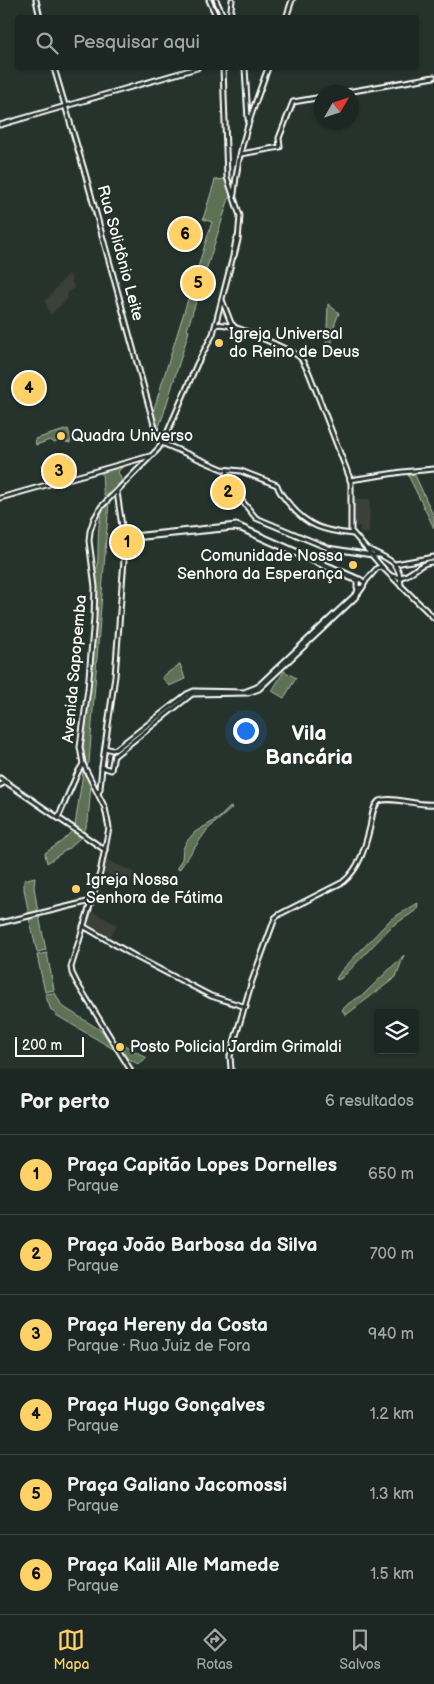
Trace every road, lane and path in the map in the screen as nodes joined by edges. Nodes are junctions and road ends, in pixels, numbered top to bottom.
1 (36, 0) edge
2 (209, 0) edge
3 (216, 0) edge
4 (232, 0) edge
5 (292, 0) edge
6 (39, 15) edge
7 (216, 15) edge
8 (223, 15) edge
9 (230, 15) edge
10 (287, 15) edge
11 (55, 70) edge
12 (190, 70) edge
13 (223, 70) edge
14 (246, 70) edge
15 (267, 70) edge
16 (434, 77) edge
17 (359, 90) edge
18 (314, 99) edge
19 (65, 107) junction
20 (248, 120) junction
21 (0, 125) edge
22 (240, 154) junction
23 (226, 168) junction
24 (236, 171) junction
25 (233, 194) junction
26 (222, 307) junction
27 (230, 321) junction
28 (217, 323) junction
29 (227, 325) junction
30 (234, 327) junction
31 (162, 443) junction
32 (150, 456) junction
33 (434, 469) edge
34 (228, 470) junction
35 (350, 480) junction
36 (117, 491) junction
37 (0, 498) edge
38 (122, 531) junction
39 (354, 534) junction
40 (125, 547) junction
41 (366, 548) junction
42 (372, 555) junction
43 (378, 555) junction
44 (434, 557) edge
45 (432, 562) edge
46 (395, 564) junction
47 (380, 565) junction
48 (408, 575) junction
49 (390, 576) junction
50 (400, 578) junction
51 (361, 582) junction
52 (401, 585) junction
53 (358, 588) junction
54 (434, 618) edge
55 (105, 748) junction
56 (112, 750) junction
57 (114, 756) junction
58 (83, 764) junction
59 (102, 767) junction
60 (0, 778) edge
61 (6, 782) junction
62 (100, 782) junction
63 (0, 785) edge
64 (96, 787) junction
65 (98, 793) junction
66 (434, 804) edge
67 (58, 818) junction
68 (105, 850) junction
69 (91, 901) junction
70 (0, 923) edge
71 (83, 926) junction
72 (246, 1007) junction
73 (130, 1069) edge
74 (231, 1069) edge

1 - 6 main road
2 - 7 main road
3 - 8 main road
4 - 9 main road
5 - 10 main road
11 - 19 main road, Rua Solidônio Leite
12 - 19 main road
13 - 23 main road, Avenida Sapopemba
14 - 20 main road
15 - 20 main road
16 - 17 main road
18 - 22 main road
19 - 21 main road
19 - 31 main road, Rua Solidônio Leite
20 - 22 main road
22 - 24 main road
23 - 24 main road
23 - 25 main road, Avenida Sapopemba
24 - 25 main road
25 - 26 main road, Avenida Sapopemba
26 - 27 main road
26 - 28 main road, Avenida Sapopemba
27 - 29 main road
27 - 30 main road
28 - 29 main road
28 - 31 main road, Avenida Sapopemba
29 - 30 main road
30 - 35 main road
31 - 32 main road, Avenida Sapopemba
31 - 34 main road
32 - 36 main road, Avenida Sapopemba
32 - 37 main road
33 - 35 main road
34 - 39 main road
34 - 42 main road
35 - 39 main road
36 - 38 main road
36 - 58 main road, Avenida Sapopemba
38 - 40 main road
38 - 51 main road
39 - 41 main road
40 - 51 main road
40 - 55 main road
41 - 42 main road
41 - 43 main road
42 - 43 main road
42 - 47 main road
43 - 46 main road
44 - 46 main road
45 - 48 main road
46 - 50 main road
47 - 49 main road
47 - 51 main road
48 - 50 main road
48 - 52 main road
49 - 50 main road
49 - 52 main road
50 - 52 main road
51 - 53 main road
51 - 53 main road
51 - 57 main road
52 - 54 main road
53 - 56 main road
55 - 56 main road
55 - 59 main road
56 - 57 main road
57 - 59 main road
58 - 64 main road, Avenida Sapopemba
58 - 67 main road
59 - 62 main road
60 - 61 main road
61 - 63 main road
61 - 67 main road
62 - 64 main road
62 - 65 main road
64 - 65 main road, Avenida Sapopemba
65 - 68 main road, Avenida Sapopemba
66 - 72 main road
67 - 68 main road
68 - 69 main road, Avenida Sapopemba
69 - 70 main road
69 - 71 main road, Avenida Sapopemba
71 - 72 main road
71 - 73 main road, Avenida Sapopemba
72 - 74 main road

